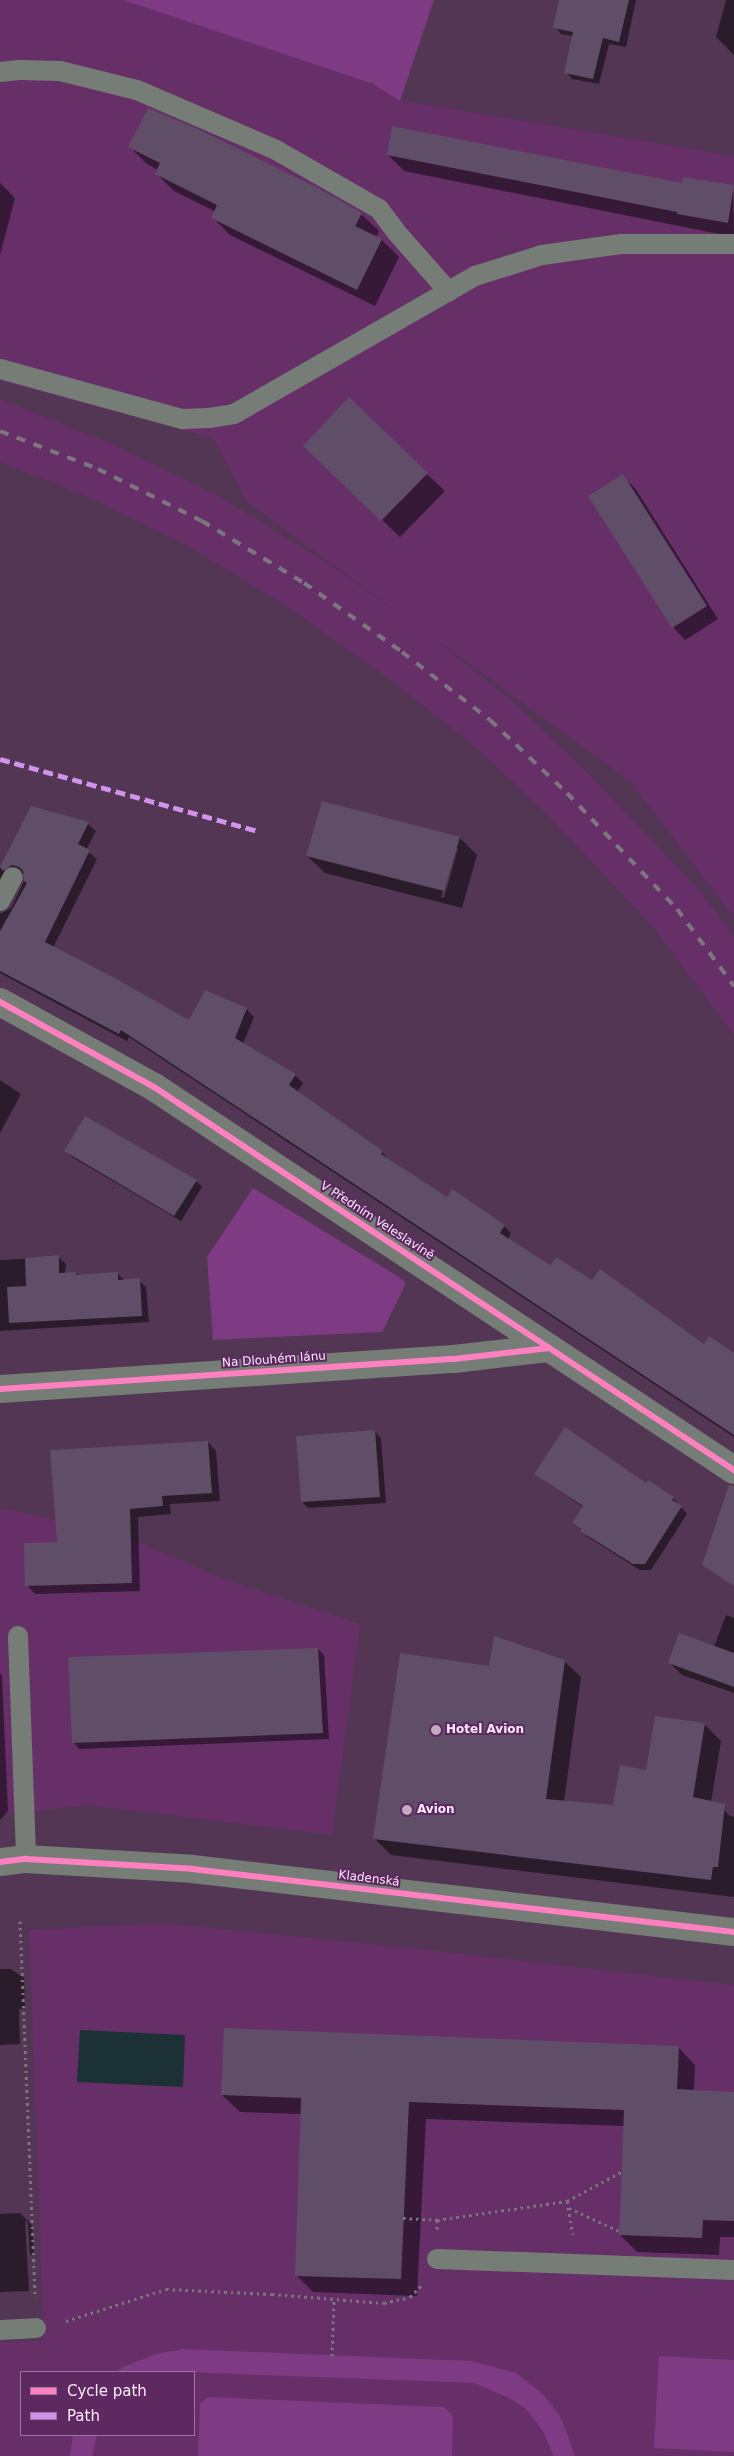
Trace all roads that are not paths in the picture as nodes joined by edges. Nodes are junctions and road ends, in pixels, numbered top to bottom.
1 (0, 72) edge
2 (734, 244) edge
3 (449, 292) junction
4 (0, 369) edge
5 (13, 877) dead end
6 (0, 901) edge
7 (0, 1002) edge
8 (549, 1348) junction
9 (0, 1389) edge
10 (734, 1470) edge
11 (18, 1636) dead end
12 (13, 1861) edge
13 (734, 1932) edge
14 (437, 2259) road end
15 (734, 2270) edge
16 (36, 2328) road end
17 (0, 2330) edge

1 - 3 lane
2 - 3 lane
3 - 4 lane
5 - 6 lane
7 - 8 street, V Předním Veleslavíně
8 - 9 street, Na Dlouhém lánu
8 - 10 street, V Předním Veleslavíně
11 - 12 lane
12 - 13 street, Kladenská
14 - 15 lane
16 - 17 lane

